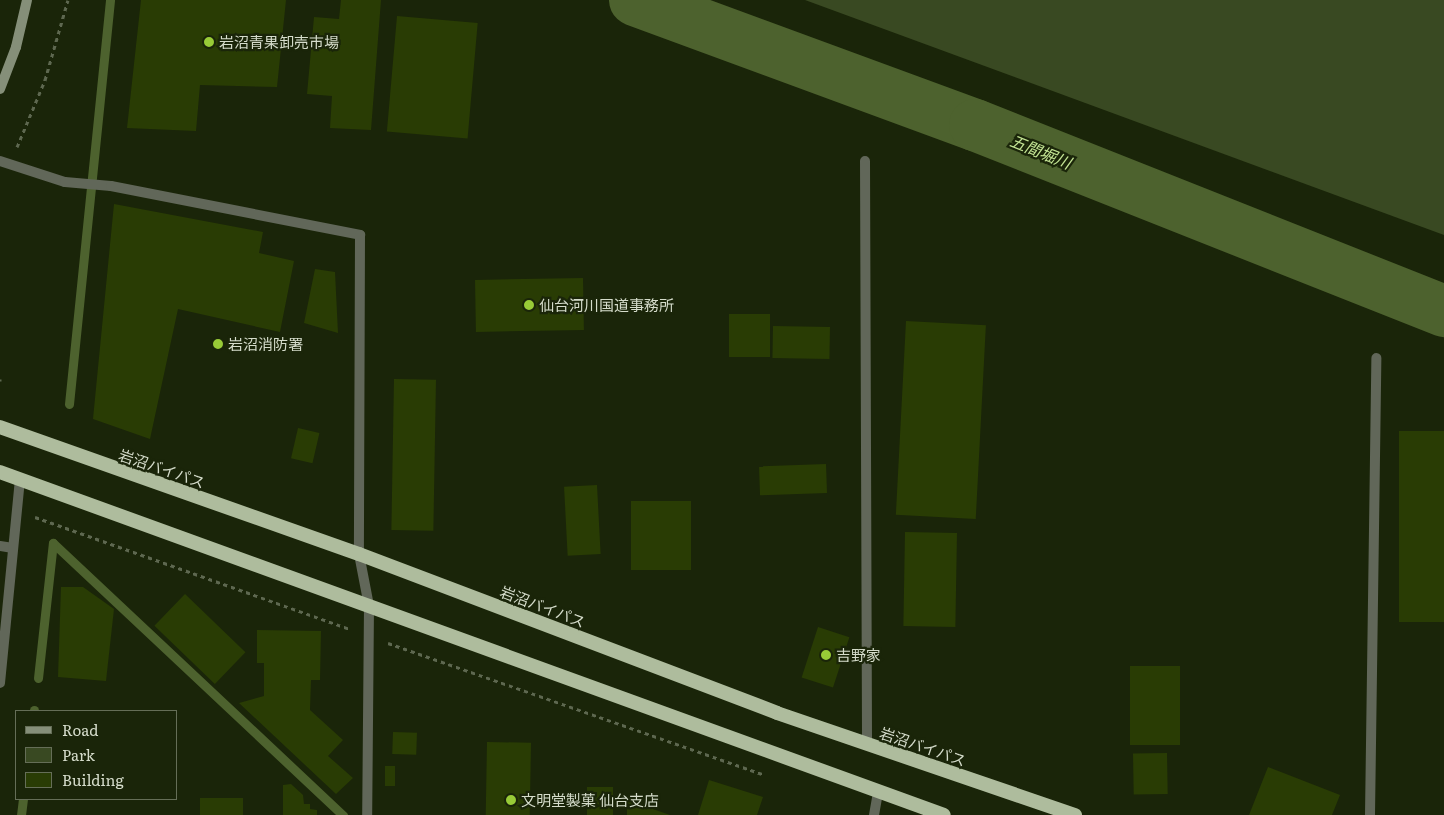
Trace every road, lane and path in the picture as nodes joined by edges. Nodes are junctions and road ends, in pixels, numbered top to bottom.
1 (27, 0) edge
2 (68, 0) edge
3 (0, 89) edge
4 (865, 161) dead end
5 (4, 163) edge
6 (1376, 358) dead end
7 (0, 427) edge
8 (0, 472) edge
9 (20, 478) junction
10 (16, 510) junction
11 (0, 546) edge
12 (13, 548) junction
13 (358, 554) junction
14 (369, 606) junction
15 (369, 636) junction
16 (0, 683) edge
17 (867, 744) junction
18 (771, 778) dead end
19 (878, 792) junction
20 (367, 815) edge
21 (874, 815) edge
22 (944, 815) edge
23 (1075, 815) edge
24 (1370, 815) edge

1 - 3 main road
2 - 5 path
4 - 17 street
5 - 13 street
6 - 24 street
7 - 13 highway, 岩沼バイパス
8 - 9 highway
9 - 10 street
9 - 14 highway
10 - 12 street
10 - 15 path
11 - 12 street
12 - 16 street
13 - 14 street
13 - 17 highway, 岩沼バイパス
14 - 15 street
14 - 19 highway
15 - 18 path
15 - 20 street
17 - 23 highway, 岩沼バイパス
19 - 21 street
19 - 22 highway

